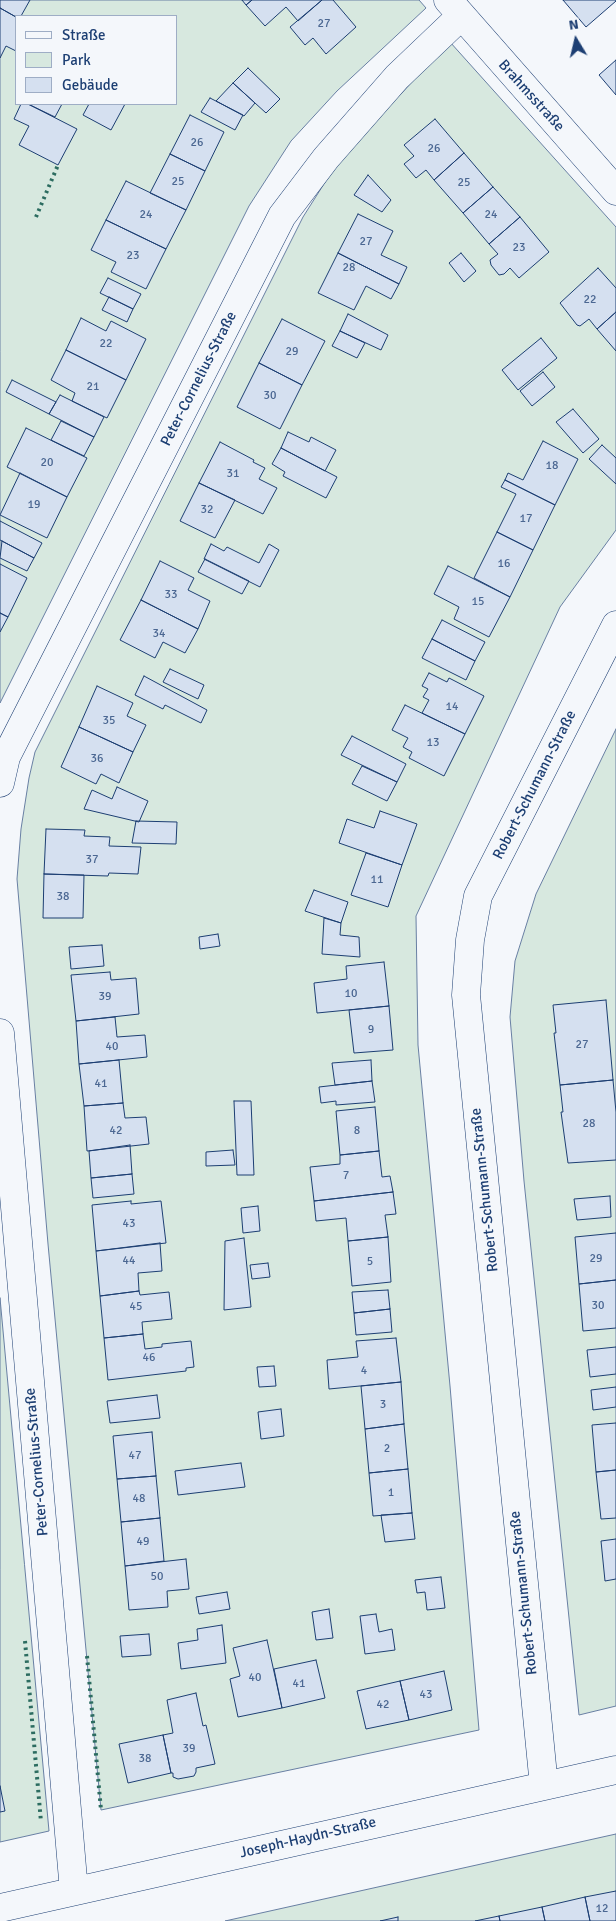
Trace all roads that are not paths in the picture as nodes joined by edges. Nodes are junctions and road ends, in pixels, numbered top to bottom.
1 (454, 8) edge
2 (616, 191) edge
3 (616, 625) edge
4 (0, 783) edge
5 (0, 1033) edge
6 (616, 1770) edge
7 (544, 1786) junction
8 (74, 1891) junction
9 (0, 1908) edge

1 - 2 street, Brahmsstraße
1 - 4 street, Peter-Cornelius-Straße
3 - 7 street, Robert-Schumann-Straße
5 - 8 street, Peter-Cornelius-Straße
6 - 7 street, Joseph-Haydn-Straße
7 - 8 street, Joseph-Haydn-Straße
8 - 9 street, Joseph-Haydn-Straße

